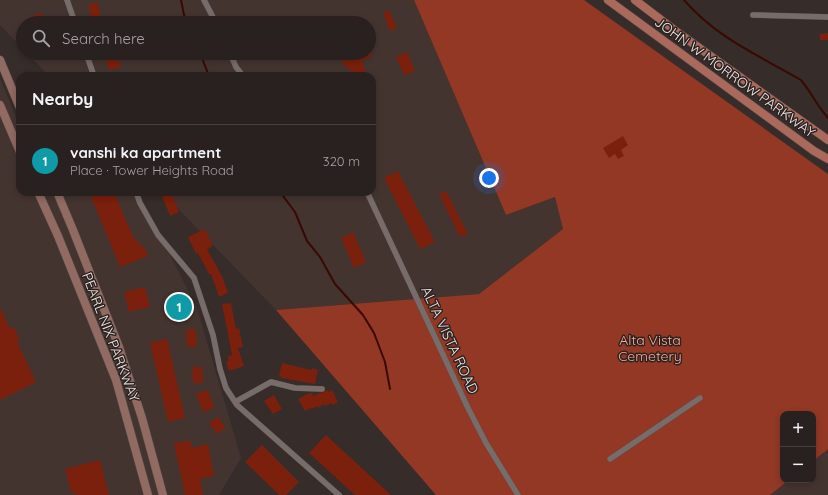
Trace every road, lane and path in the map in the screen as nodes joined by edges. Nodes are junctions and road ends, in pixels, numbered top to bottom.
1 (67, 0) edge
2 (204, 0) edge
3 (608, 0) edge
4 (635, 0) edge
5 (73, 16) edge
6 (212, 16) edge
7 (753, 16) dead end
8 (828, 17) edge
9 (0, 60) edge
10 (88, 60) edge
11 (233, 60) edge
12 (93, 72) edge
13 (239, 72) edge
14 (16, 98) edge
15 (0, 105) edge
16 (828, 140) edge
17 (16, 143) edge
18 (828, 159) edge
19 (40, 196) edge
20 (59, 196) edge
21 (137, 196) edge
22 (369, 196) edge
23 (322, 389) dead end
24 (700, 398) dead end
25 (234, 402) junction
26 (610, 460) dead end
27 (148, 495) edge
28 (163, 495) edge
29 (339, 495) edge
30 (518, 495) edge

1 - 5 street
2 - 6 street
3 - 18 main road, JOHN W MORROW PARKWAY
4 - 16 main road, JOHN W MORROW PARKWAY
7 - 8 street
9 - 14 main road
10 - 12 street
11 - 13 street
15 - 17 main road
19 - 27 main road, PEARL NIX PARKWAY
20 - 28 main road, PEARL NIX PARKWAY
21 - 25 street
22 - 30 street, ALTA VISTA ROAD
23 - 25 street
24 - 26 street
25 - 29 street

